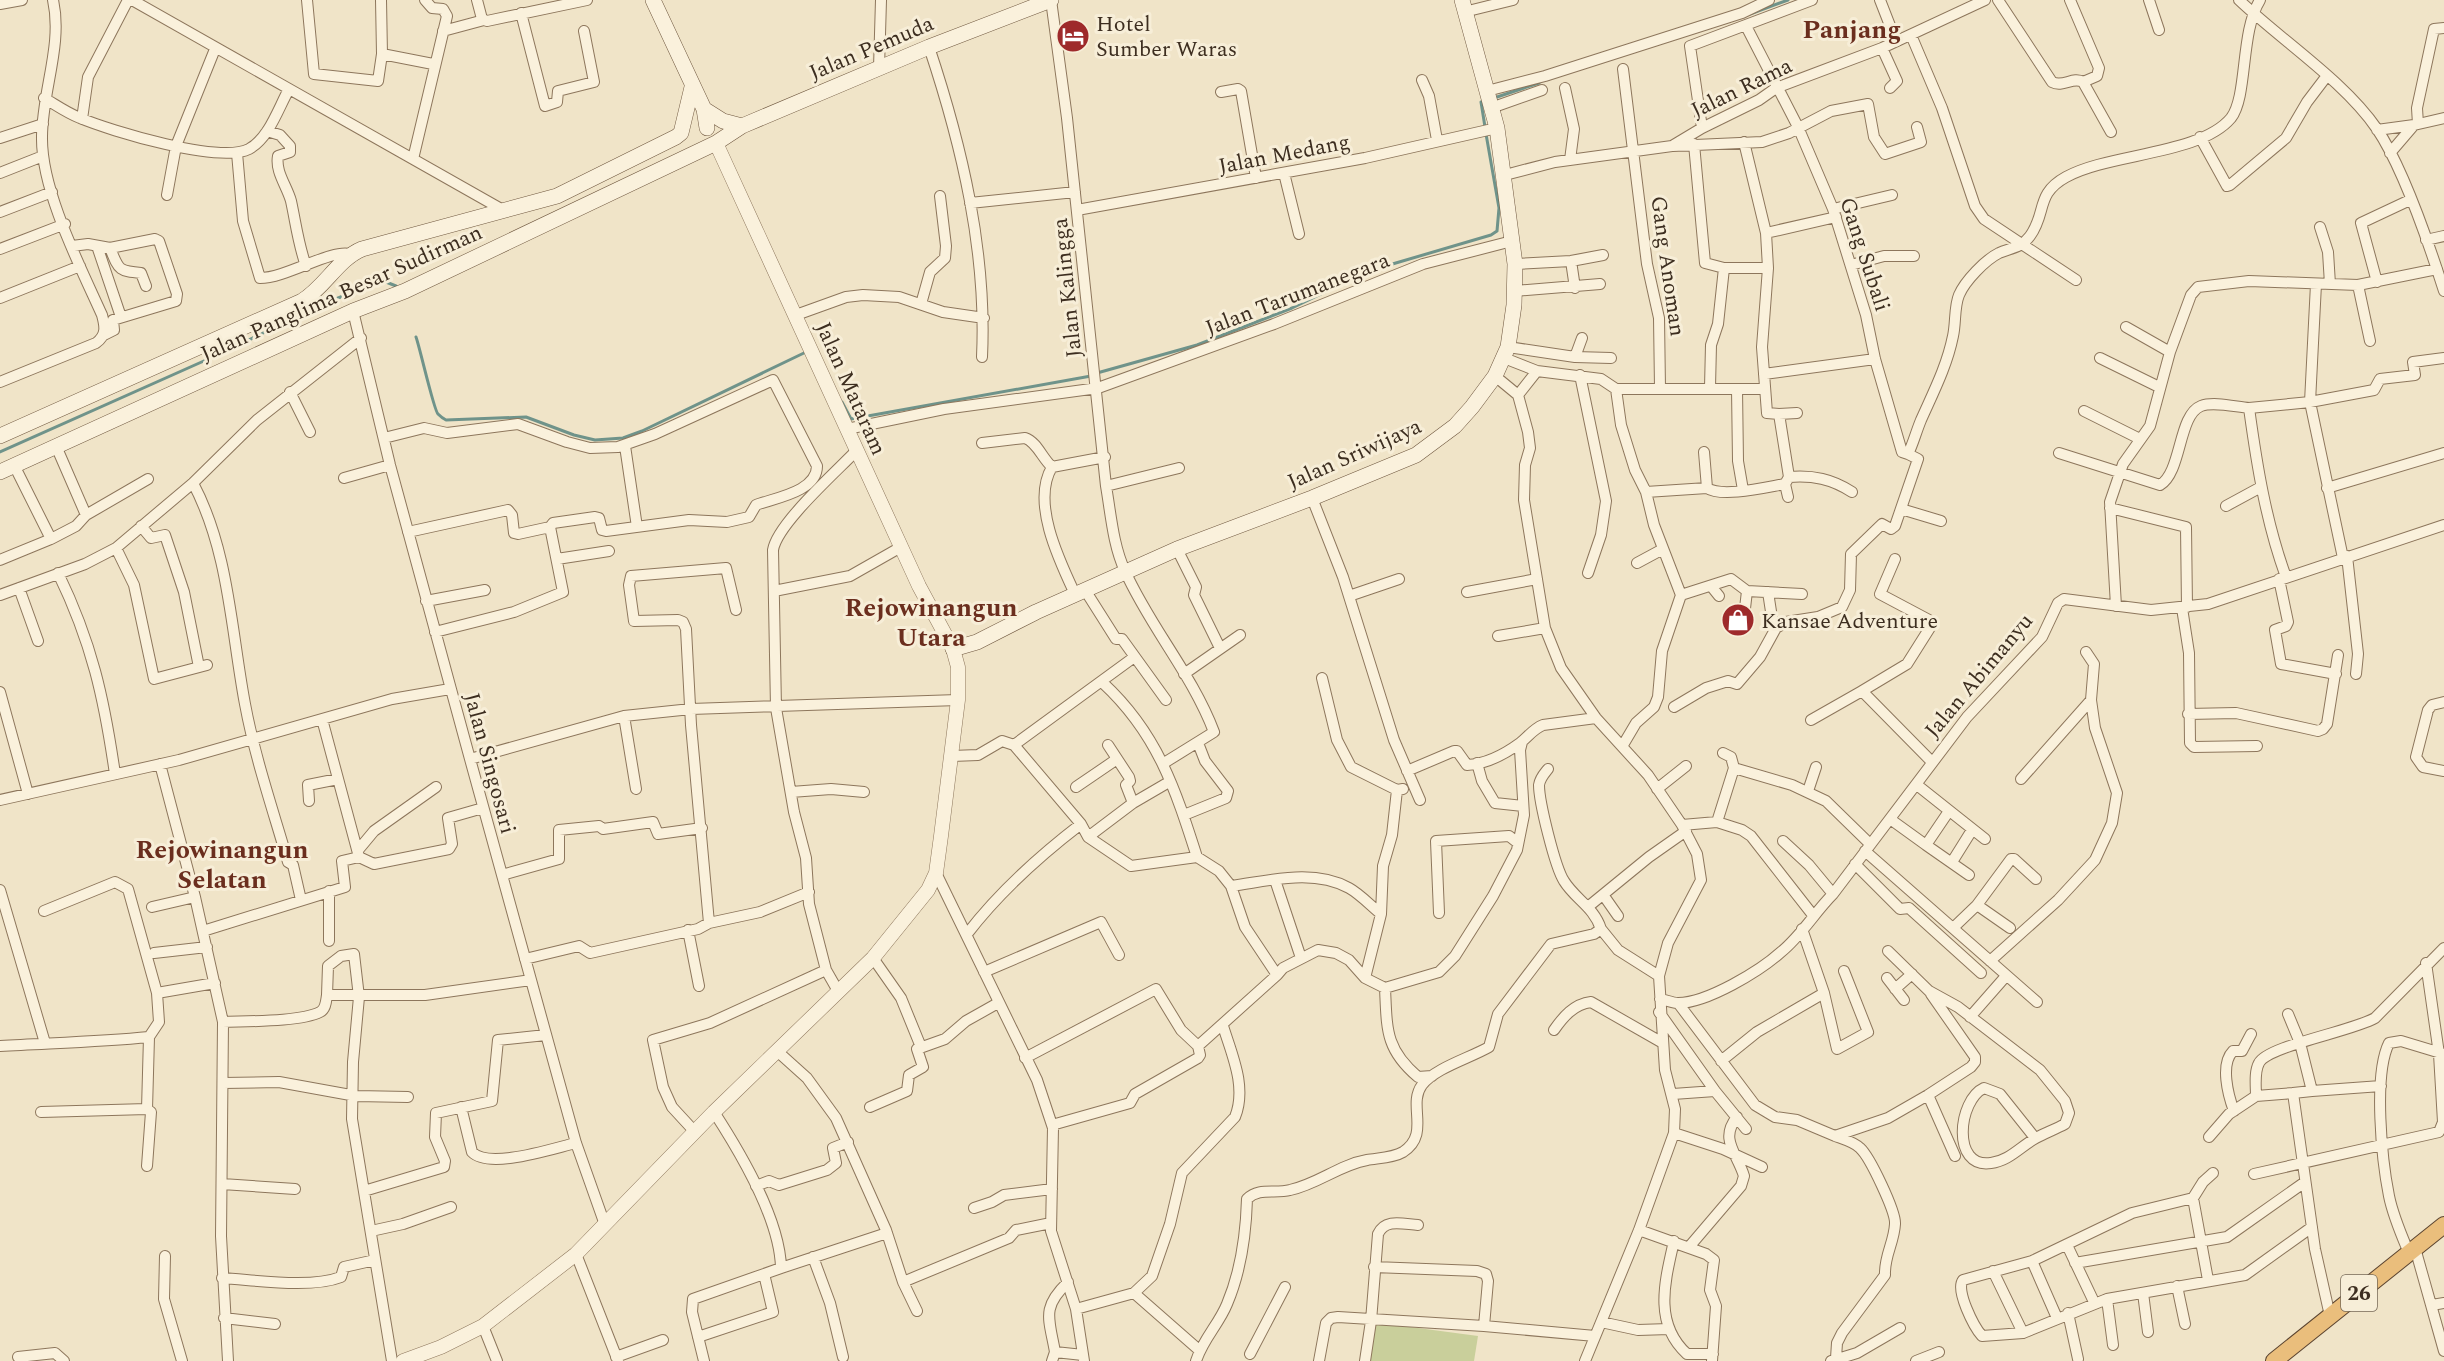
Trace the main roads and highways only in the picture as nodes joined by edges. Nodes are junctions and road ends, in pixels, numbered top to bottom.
1 (653, 0) edge
2 (1051, 0) edge
3 (1463, 6) edge
4 (692, 87) junction
5 (704, 109) junction
6 (682, 126) junction
7 (742, 126) junction
8 (707, 128) junction
9 (716, 142) junction
10 (0, 436) edge
11 (7, 469) edge
12 (953, 649) road end
13 (2444, 1225) edge
14 (2274, 1361) edge

1 - 4 main road
2 - 7 main road, Jalan Pemuda
3 - 12 main road, Jalan Sriwijaya
4 - 5 main road
4 - 6 main road
5 - 7 main road
5 - 8 main road
6 - 8 main road
6 - 10 main road, Jalan Panglima Besar Sudirman
7 - 9 main road, Jalan Pemuda
8 - 9 main road
9 - 11 main road, Jalan Panglima Besar Sudirman
13 - 14 highway, 26

